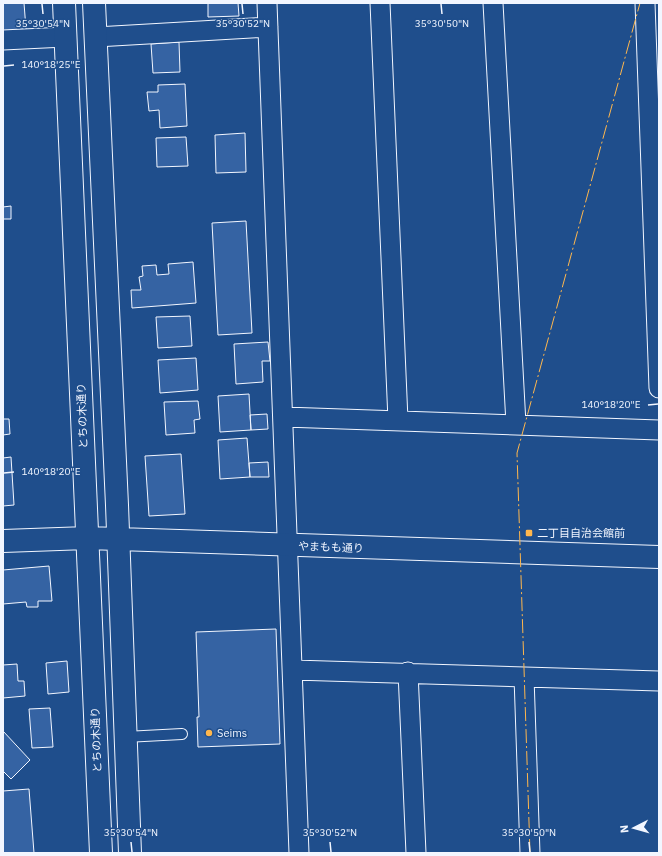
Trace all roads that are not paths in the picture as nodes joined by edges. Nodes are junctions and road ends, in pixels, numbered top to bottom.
1 (64, 3) edge
2 (94, 3) edge
3 (267, 3) edge
4 (380, 3) edge
5 (492, 3) edge
6 (645, 3) edge
7 (268, 27) junction
8 (65, 37) junction
9 (96, 37) junction
10 (3, 40) edge
11 (659, 388) edge
12 (284, 417) junction
13 (398, 420) junction
14 (516, 424) junction
15 (659, 430) edge
16 (87, 538) junction
17 (117, 539) junction
18 (3, 541) edge
19 (287, 545) junction
20 (659, 557) edge
21 (293, 670) junction
22 (408, 672) junction
23 (524, 677) junction
24 (659, 681) edge
25 (182, 734) dead end
26 (125, 737) junction
27 (101, 853) edge
28 (130, 853) edge
29 (299, 853) edge
30 (416, 853) edge
31 (530, 853) edge

1 - 8 street, とちの木通り
2 - 9 street
3 - 7 street
4 - 13 street
5 - 14 street
6 - 11 street
7 - 9 street
7 - 12 street
8 - 10 street
8 - 16 street, とちの木通り
9 - 17 street
12 - 13 street
12 - 19 street
13 - 14 street
14 - 15 street
16 - 17 street, やまもも通り
16 - 18 street, やまもも通り
16 - 27 street, とちの木通り
17 - 19 street, やまもも通り
17 - 26 street
19 - 20 street, やまもも通り
19 - 21 street
21 - 22 street
21 - 29 street
22 - 23 street
22 - 30 street
23 - 24 street
23 - 31 street
25 - 26 lane
26 - 28 street

